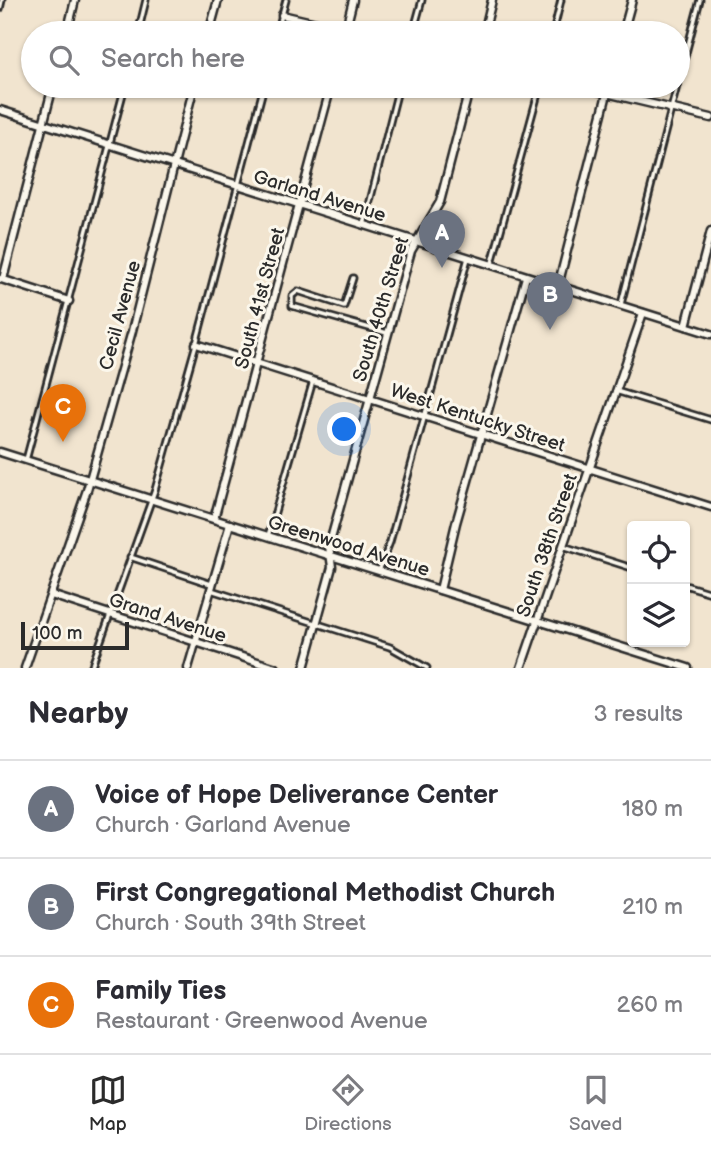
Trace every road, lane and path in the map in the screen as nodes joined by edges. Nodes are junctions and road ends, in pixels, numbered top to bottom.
1 (2, 0) edge
2 (75, 0) edge
3 (146, 0) edge
4 (218, 0) edge
5 (286, 0) edge
6 (353, 0) edge
7 (422, 0) edge
8 (492, 0) edge
9 (561, 0) edge
10 (632, 0) edge
11 (700, 0) edge
12 (0, 9) edge
13 (282, 15) junction
14 (70, 21) edge
15 (141, 21) edge
16 (212, 21) edge
17 (280, 21) edge
18 (304, 21) edge
19 (348, 21) edge
20 (416, 21) edge
21 (487, 21) edge
22 (556, 21) edge
23 (626, 21) edge
24 (690, 37) edge
25 (50, 98) edge
26 (122, 98) edge
27 (191, 98) edge
28 (261, 98) edge
29 (328, 98) edge
30 (396, 98) edge
31 (467, 98) edge
32 (537, 98) edge
33 (606, 98) edge
34 (638, 98) edge
35 (674, 98) edge
36 (671, 108) junction
37 (0, 110) edge
38 (711, 118) edge
39 (43, 124) junction
40 (110, 145) junction
41 (173, 166) junction
42 (238, 186) junction
43 (301, 205) junction
44 (364, 225) junction
45 (711, 231) edge
46 (415, 241) junction
47 (468, 258) junction
48 (491, 265) junction
49 (526, 276) junction
50 (353, 278) dead end
51 (2, 279) edge
52 (558, 286) junction
53 (69, 301) junction
54 (620, 306) junction
55 (643, 313) junction
56 (686, 326) junction
57 (387, 333) junction
58 (711, 334) edge
59 (197, 344) junction
60 (257, 363) junction
61 (313, 381) junction
62 (616, 391) junction
63 (370, 399) junction
64 (424, 414) junction
65 (711, 421) edge
66 (481, 434) junction
67 (0, 452) edge
68 (26, 460) junction
69 (590, 468) junction
70 (90, 480) junction
71 (150, 499) junction
72 (711, 507) edge
73 (214, 519) junction
74 (230, 524) junction
75 (268, 536) junction
76 (563, 546) junction
77 (331, 556) junction
78 (130, 557) junction
79 (627, 566) edge
80 (379, 571) junction
81 (690, 586) edge
82 (211, 587) junction
83 (440, 590) junction
84 (711, 593) edge
85 (51, 595) junction
86 (110, 615) junction
87 (536, 620) junction
88 (316, 624) junction
89 (196, 643) junction
90 (25, 668) edge
91 (91, 668) edge
92 (188, 668) edge
93 (276, 668) edge
94 (304, 668) edge
95 (427, 668) edge
96 (521, 668) edge
97 (688, 668) edge

1 - 12 lane
2 - 14 street
3 - 15 lane
4 - 16 street
5 - 13 lane
6 - 19 street
7 - 20 lane
8 - 21 street
9 - 22 lane
10 - 23 street
11 - 24 lane
13 - 17 lane
13 - 18 street
25 - 39 street
26 - 40 lane
27 - 41 street, Cecil Avenue
28 - 42 lane
29 - 43 street, South 41st Street
30 - 44 lane
31 - 46 street, South 40th Street
32 - 48 lane
33 - 52 street
34 - 36 street
35 - 36 lane
36 - 38 street
36 - 54 lane
37 - 39 street, Garland Avenue
39 - 40 street, Garland Avenue
39 - 51 street
40 - 41 street, Garland Avenue
40 - 53 lane
41 - 42 street, Garland Avenue
41 - 70 street, Cecil Avenue
42 - 43 street, Garland Avenue
42 - 59 lane
43 - 44 street, Garland Avenue
43 - 60 street, South 41st Street
44 - 46 street, Garland Avenue
45 - 56 street
46 - 47 street, Garland Avenue
46 - 57 street, South 40th Street
47 - 48 street, Garland Avenue
47 - 64 lane
48 - 49 street, Garland Avenue
49 - 52 street, Garland Avenue
49 - 66 street
50 - 57 lane
51 - 53 street
52 - 54 street, Garland Avenue
53 - 68 lane
54 - 55 street, Garland Avenue
55 - 56 street, Garland Avenue
55 - 62 street, South 38th Street
56 - 58 street, Garland Avenue
57 - 63 street, South 40th Street
59 - 60 street, West Kentucky Street
59 - 71 lane
60 - 61 street, West Kentucky Street
60 - 73 street, South 41st Street
61 - 63 street, West Kentucky Street
61 - 75 lane
62 - 65 lane
62 - 69 street, South 38th Street
63 - 64 street, West Kentucky Street
63 - 77 street, South 40th Street
64 - 66 street, West Kentucky Street
64 - 80 lane
66 - 69 street, West Kentucky Street
66 - 83 street
67 - 68 street, Greenwood Avenue
68 - 70 street, Greenwood Avenue
69 - 72 street, West Kentucky Street
69 - 76 street, South 38th Street
70 - 71 street, Greenwood Avenue
70 - 85 street, Cecil Avenue
71 - 73 street, Greenwood Avenue
71 - 78 lane
73 - 74 street, Greenwood Avenue
74 - 75 street, Greenwood Avenue
74 - 82 street
75 - 77 street, Greenwood Avenue
76 - 79 lane
76 - 87 street, South 38th Street
77 - 80 street, Greenwood Avenue
77 - 88 street, South 40th Street
78 - 82 lane
78 - 86 lane
80 - 83 street, Greenwood Avenue
81 - 84 lane
82 - 88 lane
82 - 89 street
83 - 87 street, Greenwood Avenue
85 - 86 street, Grand Avenue
85 - 90 street, Cecil Avenue
86 - 89 street, Grand Avenue
86 - 91 lane
87 - 96 street, South 38th Street
87 - 97 street, Greenwood Avenue
88 - 94 street, South 40th Street
88 - 95 lane
89 - 92 street
89 - 93 street, Grand Avenue

